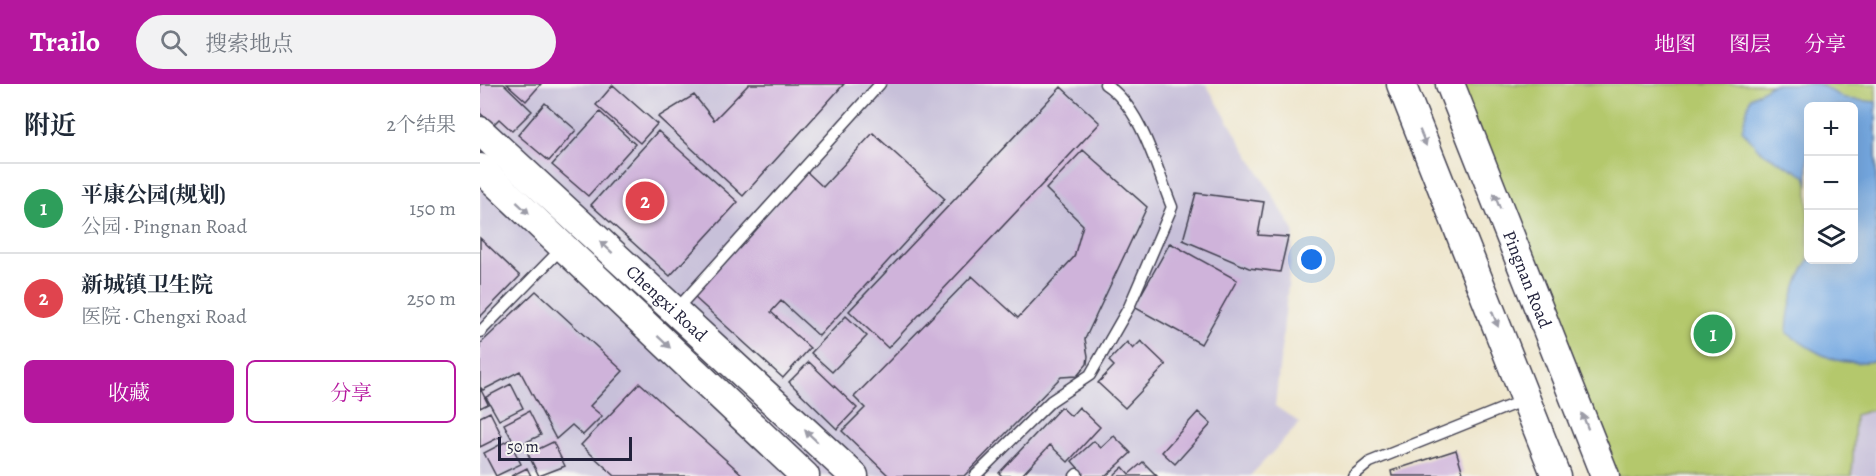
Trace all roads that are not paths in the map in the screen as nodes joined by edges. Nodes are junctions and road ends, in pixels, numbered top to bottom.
1 (880, 84) edge
2 (1105, 84) edge
3 (1401, 84) edge
4 (1450, 84) edge
5 (480, 131) edge
6 (480, 168) edge
7 (563, 247) junction
8 (675, 311) junction
9 (480, 332) edge
10 (1527, 399) junction
11 (805, 476) edge
12 (854, 476) edge
13 (975, 476) edge
14 (1353, 476) edge
15 (1556, 476) edge
16 (1605, 476) edge

1 - 8 lane
2 - 13 lane
3 -> 10 main road
16 -> 4 main road, Pingnan Road
8 -> 5 main road, Chengxi Road
6 -> 7 main road
7 - 9 lane
7 -> 11 main road
12 -> 8 main road, Chengxi Road
10 - 14 lane
10 - 15 main road

